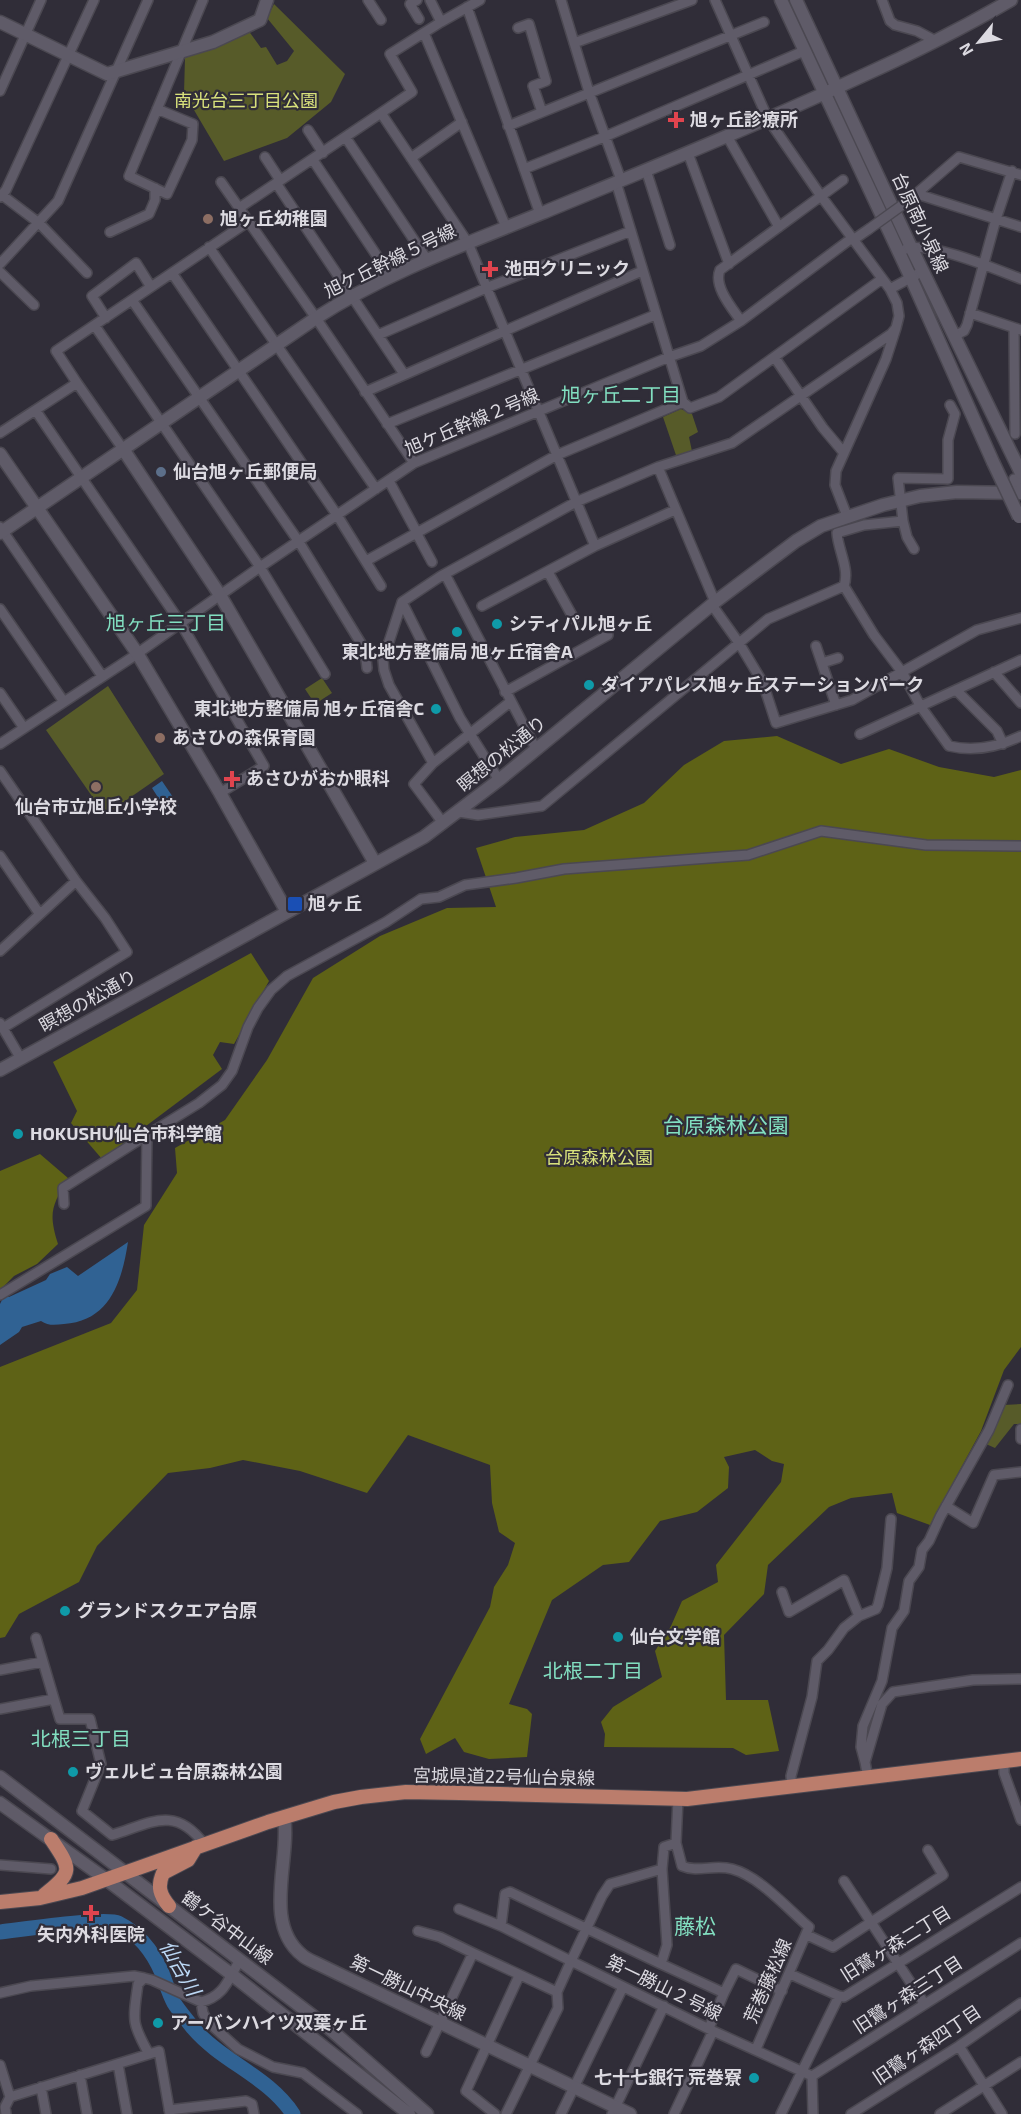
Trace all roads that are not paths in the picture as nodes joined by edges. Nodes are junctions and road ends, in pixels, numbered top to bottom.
1 (41, 0) edge
2 (94, 0) edge
3 (148, 0) edge
4 (203, 0) edge
5 (267, 0) edge
6 (368, 0) edge
7 (417, 0) edge
8 (430, 0) edge
9 (480, 0) edge
10 (561, 0) edge
11 (692, 0) edge
12 (715, 0) edge
13 (781, 0) edge
14 (796, 0) edge
15 (882, 0) edge
16 (1011, 0) edge
17 (467, 7) junction
18 (381, 20) dead end
19 (419, 20) dead end
20 (0, 22) edge
21 (441, 22) junction
22 (764, 22) dead end
23 (518, 28) dead end
24 (424, 33) junction
25 (26, 34) junction
26 (731, 35) junction
27 (936, 41) junction
28 (574, 43) junction
29 (181, 51) junction
30 (804, 51) junction
31 (70, 56) junction
32 (117, 71) junction
33 (749, 76) junction
34 (837, 88) junction
35 (0, 91) edge
36 (589, 92) junction
37 (824, 94) junction
38 (157, 109) junction
39 (381, 112) junction
40 (542, 112) junction
41 (768, 119) junction
42 (462, 122) junction
43 (508, 126) junction
44 (308, 130) dead end
45 (727, 136) junction
46 (604, 137) junction
47 (346, 138) junction
48 (323, 153) junction
49 (688, 153) junction
50 (265, 157) dead end
51 (411, 158) junction
52 (313, 160) junction
53 (524, 169) junction
54 (646, 170) junction
55 (1016, 173) edge
56 (843, 180) dead end
57 (618, 181) junction
58 (221, 182) dead end
59 (278, 182) junction
60 (155, 188) junction
61 (821, 195) junction
62 (917, 195) junction
63 (1, 196) edge
64 (239, 208) junction
65 (540, 214) junction
66 (996, 219) junction
67 (249, 221) junction
68 (39, 223) junction
69 (506, 227) junction
70 (779, 227) junction
71 (1021, 227) edge
72 (631, 231) junction
73 (110, 232) dead end
74 (853, 239) junction
75 (468, 243) junction
76 (670, 245) dead end
77 (209, 247) junction
78 (905, 250) junction
79 (428, 261) junction
80 (0, 264) edge
81 (729, 264) junction
82 (984, 265) junction
83 (642, 271) junction
84 (922, 271) junction
85 (0, 272) edge
86 (87, 273) dead end
87 (172, 273) junction
88 (391, 277) junction
89 (910, 278) junction
90 (882, 279) junction
91 (1021, 279) edge
92 (151, 287) junction
93 (486, 288) junction
94 (890, 289) junction
95 (352, 295) junction
96 (132, 300) junction
97 (34, 305) dead end
98 (970, 313) junction
99 (655, 315) junction
100 (106, 318) junction
101 (316, 318) junction
102 (741, 321) junction
103 (95, 326) junction
104 (896, 328) junction
105 (1018, 329) edge
106 (504, 330) junction
107 (378, 335) junction
108 (954, 336) junction
109 (277, 344) junction
110 (669, 357) junction
111 (775, 358) junction
112 (238, 371) junction
113 (521, 371) junction
114 (404, 374) junction
115 (77, 383) junction
116 (366, 392) junction
117 (801, 394) junction
118 (200, 397) junction
119 (682, 402) junction
120 (950, 405) dead end
121 (36, 411) junction
122 (538, 412) junction
123 (162, 422) junction
124 (387, 424) junction
125 (0, 434) edge
126 (1014, 437) edge
127 (123, 449) junction
128 (844, 453) junction
129 (0, 454) edge
130 (557, 455) junction
131 (414, 463) junction
132 (658, 467) junction
133 (1021, 473) edge
134 (81, 477) junction
135 (1021, 479) edge
136 (389, 481) junction
137 (376, 489) junction
138 (1021, 494) edge
139 (899, 500) junction
140 (576, 502) junction
141 (37, 506) junction
142 (675, 510) junction
143 (337, 515) junction
144 (847, 516) junction
145 (1020, 520) edge
146 (903, 521) junction
147 (1, 530) edge
148 (416, 531) junction
149 (299, 542) junction
150 (595, 546) junction
151 (914, 549) dead end
152 (366, 561) junction
153 (432, 562) dead end
154 (260, 567) junction
155 (549, 572) junction
156 (445, 574) junction
157 (381, 586) dead end
158 (844, 586) junction
159 (220, 595) junction
160 (402, 602) junction
161 (714, 604) junction
162 (482, 606) dead end
163 (0, 609) edge
164 (574, 620) dead end
165 (1020, 621) edge
166 (180, 622) junction
167 (608, 635) dead end
168 (739, 643) junction
169 (816, 646) dead end
170 (137, 653) junction
171 (838, 658) dead end
172 (1021, 660) edge
173 (822, 663) junction
174 (367, 668) dead end
175 (902, 672) junction
176 (994, 672) junction
177 (325, 674) dead end
178 (102, 676) junction
179 (956, 690) junction
180 (505, 692) junction
181 (0, 693) edge
182 (64, 702) junction
183 (510, 702) junction
184 (1021, 703) edge
185 (836, 705) junction
186 (921, 707) junction
187 (24, 728) junction
188 (470, 734) junction
189 (860, 734) dead end
190 (1021, 735) edge
191 (0, 744) edge
192 (1003, 744) junction
193 (536, 749) junction
194 (433, 763) junction
195 (0, 771) edge
196 (499, 780) junction
197 (220, 793) junction
198 (459, 812) junction
199 (443, 823) junction
200 (1021, 846) edge
201 (0, 856) edge
202 (375, 863) junction
203 (75, 881) junction
204 (287, 912) junction
205 (39, 913) junction
206 (0, 937) edge
207 (3, 949) edge
208 (1, 1025) edge
209 (21, 1059) junction
210 (0, 1070) edge
211 (147, 1135) junction
212 (63, 1204) dead end
213 (0, 1295) edge
214 (1008, 1385) dead end
215 (1021, 1429) edge
216 (1021, 1439) edge
217 (1021, 1472) edge
218 (946, 1506) junction
219 (891, 1519) dead end
220 (782, 1592) dead end
221 (860, 1616) junction
222 (36, 1638) dead end
223 (42, 1662) junction
224 (0, 1670) edge
225 (1021, 1679) edge
226 (54, 1699) junction
227 (0, 1709) edge
228 (1021, 1759) edge
229 (1004, 1761) junction
230 (865, 1762) junction
231 (0, 1777) edge
232 (868, 1778) junction
233 (792, 1788) junction
234 (678, 1799) junction
235 (0, 1803) edge
236 (284, 1817) junction
237 (1021, 1820) edge
238 (51, 1839) junction
239 (676, 1843) junction
240 (200, 1845) junction
241 (928, 1850) dead end
242 (0, 1866) edge
243 (51, 1869) dead end
244 (662, 1869) junction
245 (125, 1874) junction
246 (107, 1880) junction
247 (844, 1881) dead end
248 (1021, 1887) edge
249 (40, 1898) junction
250 (0, 1902) edge
251 (169, 1906) junction
252 (459, 1909) dead end
253 (872, 1922) junction
254 (501, 1926) junction
255 (587, 1929) junction
256 (418, 1931) dead end
257 (807, 1935) junction
258 (1021, 1943) edge
259 (473, 1953) junction
260 (240, 1959) junction
261 (571, 1961) junction
262 (898, 1963) junction
263 (661, 1964) junction
264 (231, 1974) junction
265 (790, 1974) junction
266 (519, 1976) junction
267 (148, 1979) junction
268 (623, 1987) junction
269 (782, 1991) junction
270 (557, 1992) junction
271 (0, 1993) edge
272 (724, 1993) junction
273 (839, 1996) junction
274 (201, 2002) junction
275 (924, 2003) junction
276 (1021, 2003) edge
277 (664, 2006) junction
278 (441, 2023) junction
279 (711, 2029) junction
280 (485, 2045) junction
281 (959, 2046) junction
282 (756, 2049) junction
283 (426, 2052) dead end
284 (149, 2054) junction
285 (1021, 2062) edge
286 (118, 2064) junction
287 (0, 2065) edge
288 (529, 2066) junction
289 (802, 2072) junction
290 (80, 2075) junction
291 (813, 2076) junction
292 (984, 2086) junction
293 (41, 2087) junction
294 (574, 2087) junction
295 (10, 2097) junction
296 (213, 2110) edge
297 (614, 2110) edge
298 (170, 2112) edge
299 (854, 2113) edge
300 (6, 2114) edge
301 (46, 2114) edge
302 (87, 2114) edge
303 (127, 2114) edge
304 (254, 2114) edge
305 (357, 2114) edge
306 (409, 2114) edge
307 (427, 2114) edge
308 (495, 2114) edge
309 (506, 2114) edge
310 (561, 2114) edge
311 (630, 2114) edge
312 (674, 2114) edge
313 (782, 2114) edge
314 (813, 2114) edge
315 (940, 2114) edge
316 (1002, 2114) edge

1 - 25 street
2 - 31 street
3 - 32 street
4 - 29 street
5 - 29 street
6 - 18 street
7 - 19 street
8 - 21 street
9 - 17 street
10 - 28 street
11 - 28 street
12 - 26 street
13 - 30 street, 台原南小泉線
14 - 34 street, 台原南小泉線
15 - 27 street
16 - 27 street, 旭ケ丘幹線５号線
17 - 21 street
17 - 43 street
20 - 25 street
21 - 24 street
22 - 26 street
23 - 40 street
24 - 39 street
24 - 42 street
25 - 31 street
25 - 35 street
26 - 33 street
26 - 36 street
27 - 34 street, 旭ケ丘幹線５号線
28 - 36 street
29 - 32 street
29 - 38 street
30 - 33 street
30 - 37 street, 台原南小泉線
31 - 32 street
31 - 63 street
32 - 68 street
33 - 41 street
33 - 46 street
34 - 37 street, 旭ケ丘幹線５号線
34 - 78 street, 台原南小泉線
36 - 40 street
36 - 46 street
37 - 41 street, 旭ケ丘幹線５号線
37 - 78 street, 台原南小泉線
38 - 60 street
38 - 60 street
39 - 47 street
39 - 51 street
40 - 43 street
41 - 45 street, 旭ケ丘幹線５号線
41 - 61 street
42 - 51 street
42 - 69 street
43 - 53 street
44 - 48 street
45 - 49 street, 旭ケ丘幹線５号線
45 - 70 street
46 - 53 street
46 - 57 street
47 - 48 street
47 - 79 street
48 - 52 street
49 - 54 street, 旭ケ丘幹線５号線
49 - 81 street
50 - 59 street
51 - 75 street
52 - 59 street
52 - 88 street
53 - 65 street
54 - 57 street, 旭ケ丘幹線５号線
54 - 76 street
55 - 62 street, 旭ケ丘幹線２号線
55 - 66 street
56 - 61 street
57 - 65 street, 旭ケ丘幹線５号線
57 - 72 street
58 - 64 street
59 - 64 street
59 - 95 street
60 - 73 street
61 - 70 street
61 - 74 street
62 - 66 street
62 - 74 street, 旭ケ丘幹線２号線, bridge
63 - 68 street
64 - 67 street
65 - 69 street, 旭ケ丘幹線５号線
66 - 71 street
66 - 82 street
67 - 77 street
67 - 101 street
68 - 80 street
68 - 86 street
69 - 75 street, 旭ケ丘幹線５号線
70 - 81 street
72 - 83 street
72 - 93 street
74 - 90 street
74 - 102 street, 旭ケ丘幹線２号線
75 - 79 street, 旭ケ丘幹線５号線
75 - 93 street
77 - 87 street
77 - 109 street
78 - 82 street
78 - 84 street, 台原南小泉線
78 - 89 street, 台原南小泉線
79 - 88 street, 旭ケ丘幹線５号線
81 - 102 street
82 - 91 street
82 - 98 street
83 - 99 street
83 - 106 street
84 - 89 street
84 - 108 street, 台原南小泉線
85 - 97 street
87 - 92 street
87 - 112 street
88 - 95 street, 旭ケ丘幹線５号線
89 - 94 street
89 - 145 street, 台原南小泉線, bridge
90 - 94 street
90 - 111 street
92 - 96 street
92 - 100 street
93 - 106 street
93 - 107 street
94 - 104 street
95 - 101 street, 旭ケ丘幹線５号線
95 - 107 street
96 - 100 street
96 - 118 street
98 - 105 street
98 - 108 street
99 - 110 street
99 - 113 street
100 - 103 street
101 - 109 street, 旭ケ丘幹線５号線
101 - 116 street
102 - 110 street, 旭ケ丘幹線２号線
103 - 115 street
103 - 123 street
104 - 117 street
104 - 128 street
105 - 126 street
106 - 113 street
106 - 114 street
107 - 114 street
108 - 126 street, 台原南小泉線
109 - 112 street, 旭ケ丘幹線５号線
109 - 137 street
110 - 119 street
110 - 122 street, 旭ケ丘幹線２号線
111 - 117 street
111 - 119 street
112 - 118 street, 旭ケ丘幹線５号線
112 - 143 street
113 - 122 street
113 - 124 street
114 - 116 street
115 - 121 street
115 - 127 street
116 - 124 street
117 - 128 street
117 - 132 street
118 - 123 street, 旭ケ丘幹線５号線
118 - 149 street
119 - 130 street
120 - 139 street
121 - 125 street
121 - 134 street
122 - 130 street
122 - 131 street, 旭ケ丘幹線２号線
123 - 127 street, 旭ケ丘幹線５号線
123 - 154 street
124 - 131 street
126 - 133 street, 台原南小泉線
127 - 134 street, 旭ケ丘幹線５号線
127 - 159 street
128 - 144 street
129 - 141 street
130 - 140 street
130 - 148 street
131 - 136 street, 旭ケ丘幹線２号線
132 - 140 street
132 - 142 street
134 - 141 street, 旭ケ丘幹線５号線
134 - 166 street
135 - 138 street
136 - 137 street, 旭ケ丘幹線２号線
136 - 148 street
137 - 143 street, 旭ケ丘幹線２号線
138 - 139 street, 瞑想の松通り
139 - 144 street, 瞑想の松通り
139 - 146 street
140 - 150 street
140 - 156 street
141 - 147 street, 旭ケ丘幹線５号線
141 - 170 street
142 - 150 street
142 - 161 street
143 - 149 street, 旭ケ丘幹線２号線
143 - 152 street
144 - 161 street, 瞑想の松通り
146 - 151 street
146 - 158 street
147 - 178 street
148 - 152 street
148 - 153 street
149 - 154 street, 旭ケ丘幹線２号線
149 - 174 street
150 - 155 street
152 - 157 street
154 - 159 street, 旭ケ丘幹線２号線
154 - 177 street
155 - 162 street
155 - 164 street
156 - 160 street
156 - 180 street
158 - 168 street
158 - 175 street
159 - 166 street, 旭ケ丘幹線２号線
159 - 202 street
160 - 188 street
160 - 194 street
161 - 168 street
161 - 193 street, 瞑想の松通り
163 - 182 street
165 - 175 street
166 - 170 street, 旭ケ丘幹線２号線
166 - 197 street
167 - 180 street
168 - 185 street
168 - 198 street
169 - 173 street
170 - 178 street, 旭ケ丘幹線２号線
170 - 197 street
171 - 173 street
172 - 176 street
173 - 185 street
175 - 185 street
175 - 186 street
176 - 179 street
176 - 184 street
178 - 182 street, 旭ケ丘幹線２号線
179 - 186 street
179 - 192 street
180 - 183 street
181 - 187 street
182 - 187 street, 旭ケ丘幹線２号線
183 - 188 street
183 - 193 street
186 - 189 street
186 - 192 street
187 - 191 street, 旭ケ丘幹線２号線
188 - 194 street
188 - 196 street
190 - 192 street
193 - 196 street, 瞑想の松通り
194 - 199 street
195 - 203 street
196 - 198 street, 瞑想の松通り
197 - 204 street
198 - 199 street, 瞑想の松通り
199 - 202 street, 瞑想の松通り
200 - 211 street
201 - 205 street
202 - 204 street, 瞑想の松通り
203 - 205 street
203 - 208 street
204 - 209 street, 瞑想の松通り
205 - 207 street
206 - 207 street
208 - 209 street
209 - 210 street, 瞑想の松通り
211 - 212 street
211 - 213 street
214 - 218 street
215 - 216 street
217 - 218 street
218 - 230 street
219 - 221 street
220 - 221 street
221 - 233 street
222 - 223 street
223 - 224 street
223 - 226 street
225 - 230 street
226 - 227 street
226 - 240 street
228 - 229 main road, 宮城県道22号仙台泉線
229 - 232 main road, 宮城県道22号仙台泉線
229 - 237 street
230 - 232 street
231 - 245 street, 鶴ケ谷中山線
232 - 233 main road, 宮城県道22号仙台泉線
233 - 234 main road, 宮城県道22号仙台泉線
234 - 236 main road, 宮城県道22号仙台泉線
234 - 239 street, 荒巻藤松線
235 - 238 street
236 - 240 main road, 宮城県道22号仙台泉線
236 - 278 street, 第一勝山中央線
238 - 246 street
238 - 249 main road
239 - 244 street
239 - 257 street, 荒巻藤松線
240 - 245 main road, 宮城県道22号仙台泉線
240 - 251 main road
241 - 253 street
242 - 243 street
244 - 255 street
244 - 263 street
245 - 246 main road, 宮城県道22号仙台泉線
245 - 251 street, 鶴ケ谷中山線
246 - 249 main road, 宮城県道22号仙台泉線
246 - 264 street
247 - 253 street
248 - 262 street, 旧鷺ヶ森二丁目
249 - 250 main road, 宮城県道22号仙台泉線
251 - 260 street, 鶴ケ谷中山線
252 - 254 street, 第一勝山２号線
253 - 257 street
253 - 262 street
254 - 255 street
254 - 261 street, 第一勝山２号線
255 - 261 street
255 - 263 street
256 - 259 street
257 - 265 street, 荒巻藤松線
258 - 275 street, 旧鷺ヶ森三丁目
259 - 266 street
259 - 278 street
260 - 264 street
260 - 307 street, 鶴ケ谷中山線
261 - 268 street, 第一勝山２号線
261 - 270 street
262 - 273 street, 旧鷺ヶ森二丁目
262 - 275 street
263 - 272 street
264 - 274 street
264 - 306 street
265 - 269 street, 荒巻藤松線
265 - 273 street
266 - 270 street
266 - 280 street
267 - 271 street
267 - 274 street
267 - 284 street
268 - 277 street, 第一勝山２号線
268 - 294 street
269 - 272 street
269 - 282 street, 荒巻藤松線
270 - 288 street
272 - 279 street
273 - 289 street, 旧鷺ヶ森二丁目
274 - 305 street
275 - 291 street, 旧鷺ヶ森三丁目
276 - 281 street, 旧鷺ヶ森四丁目
277 - 279 street, 第一勝山２号線
277 - 297 street
278 - 280 street, 第一勝山中央線
278 - 283 street
279 - 282 street, 第一勝山２号線
279 - 312 street
280 - 288 street, 第一勝山中央線
280 - 308 street
281 - 292 street
281 - 299 street, 旧鷺ヶ森四丁目
282 - 289 street, 第一勝山２号線
284 - 286 street
284 - 298 street
285 - 292 street
286 - 290 street
286 - 303 street
287 - 295 street
288 - 294 street, 第一勝山中央線
288 - 309 street
289 - 291 street, 第一勝山２号線
289 - 313 street, 旧鷺ヶ森二丁目
290 - 293 street
290 - 302 street
291 - 314 street
292 - 315 street
292 - 316 street
293 - 295 street
293 - 301 street
294 - 297 street, 第一勝山中央線
294 - 310 street
295 - 300 street
296 - 298 street
296 - 304 street
297 - 311 street, 第一勝山中央線

